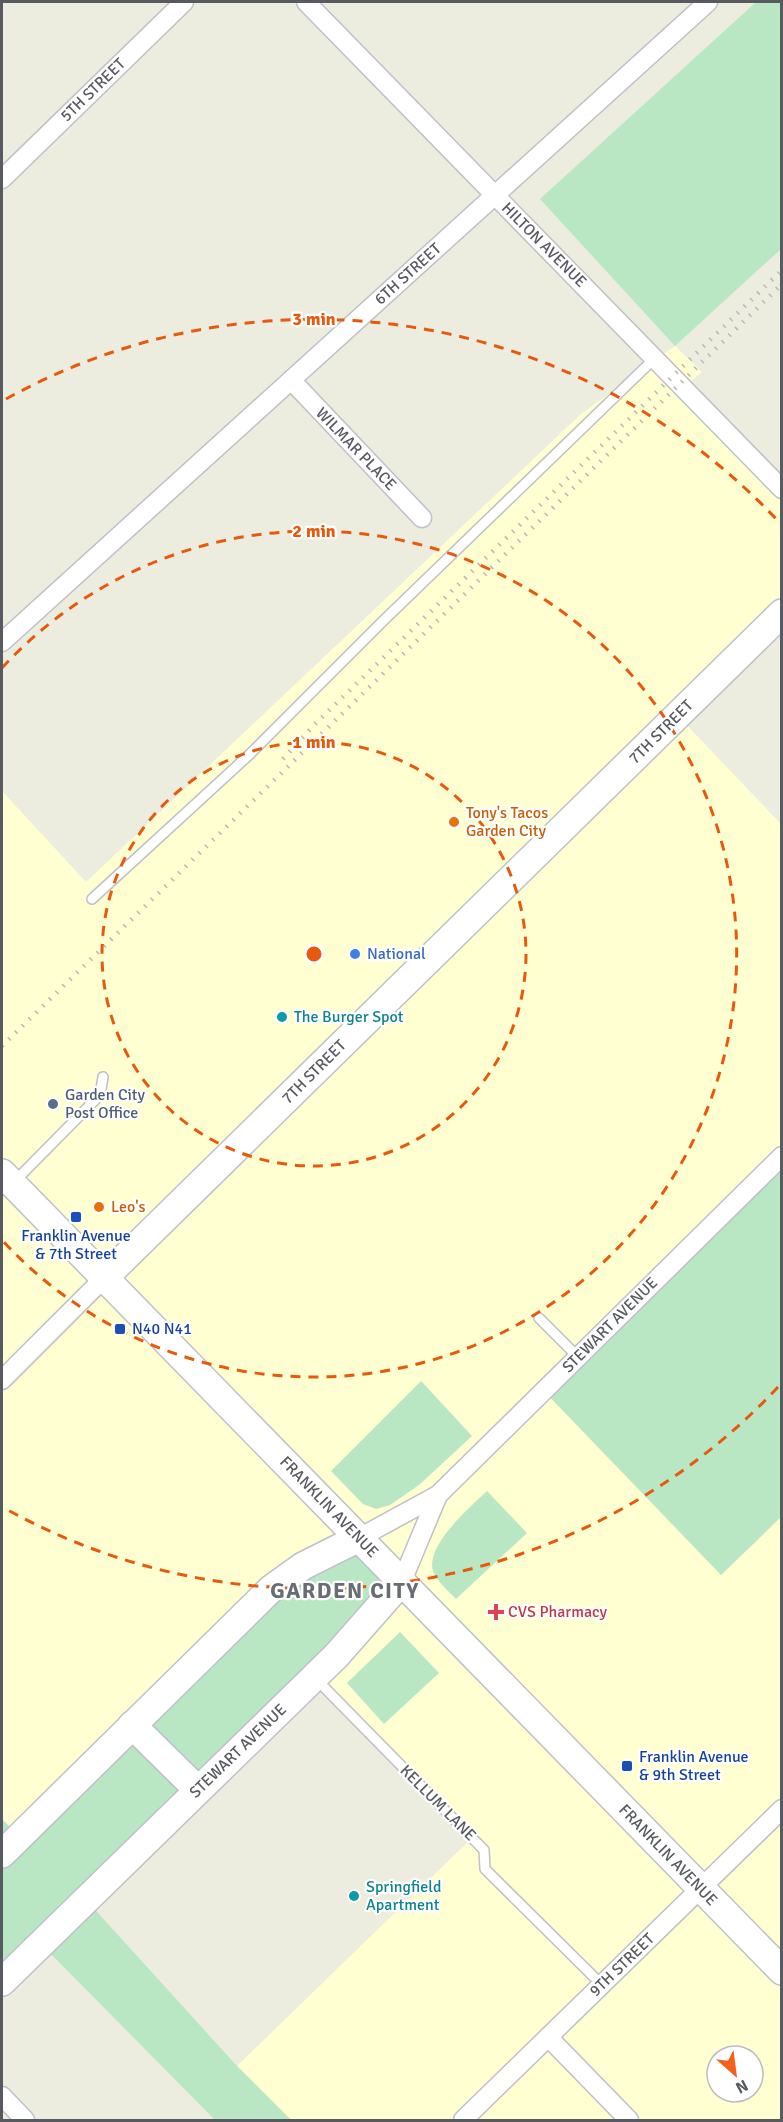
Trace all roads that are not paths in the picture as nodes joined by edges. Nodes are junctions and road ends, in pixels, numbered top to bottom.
1 (184, 2) edge
2 (306, 2) edge
3 (708, 2) edge
4 (2, 179) edge
5 (495, 195) junction
6 (655, 358) junction
7 (291, 380) junction
8 (782, 489) edge
9 (422, 518) dead end
10 (782, 613) edge
11 (2, 642) edge
12 (92, 899) dead end
13 (103, 1077) dead end
14 (782, 1156) edge
15 (7, 1178) edge
16 (105, 1277) junction
17 (539, 1318) dead end
18 (578, 1357) junction
19 (2, 1380) edge
20 (438, 1495) junction
21 (359, 1538) junction
22 (402, 1581) junction
23 (314, 1677) junction
24 (132, 1725) junction
25 (198, 1790) junction
26 (782, 1809) edge
27 (5, 1843) edge
28 (701, 1888) junction
29 (782, 1971) edge
30 (2, 1982) edge
31 (602, 1985) junction
32 (548, 2037) junction
33 (2, 2097) edge
34 (25, 2121) edge
35 (463, 2121) edge
36 (629, 2121) edge

1 - 4 street, 5TH STREET
2 - 5 street, HILTON AVENUE
3 - 5 street, 6TH STREET
5 - 6 street, HILTON AVENUE
5 - 7 street, 6TH STREET
6 - 8 street, HILTON AVENUE
6 - 12 lane
7 - 9 street, WILMAR PLACE
7 - 11 street, 6TH STREET
10 - 16 main road, 7TH STREET
13 - 15 lane
14 - 18 street, STEWART AVENUE
15 - 16 main road, FRANKLIN AVENUE
16 - 19 street, 7TH STREET
16 - 21 main road, FRANKLIN AVENUE
17 - 18 lane
18 - 20 street, STEWART AVENUE
20 - 21 street, STEWART AVENUE
20 - 22 street, STEWART AVENUE
21 - 22 main road, FRANKLIN AVENUE
21 - 24 main road, STEWART AVENUE
22 - 23 main road, STEWART AVENUE
22 - 28 main road, FRANKLIN AVENUE
23 - 25 main road, STEWART AVENUE
23 - 31 lane, KELLUM LANE
24 - 25 main road
24 - 27 main road, STEWART AVENUE
25 - 30 main road, STEWART AVENUE
26 - 28 street, 9TH STREET
28 - 29 main road, FRANKLIN AVENUE
28 - 31 street, 9TH STREET
31 - 32 street, 9TH STREET
32 - 35 street, 9TH STREET
32 - 36 street
33 - 34 street

